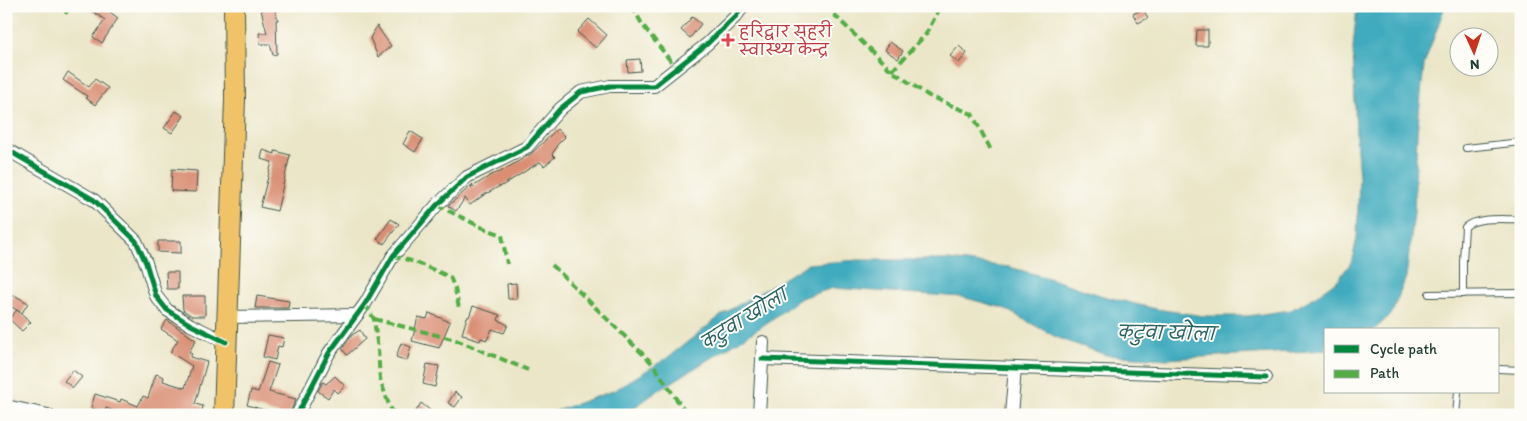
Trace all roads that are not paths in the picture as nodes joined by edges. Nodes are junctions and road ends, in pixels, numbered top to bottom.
1 (234, 6) edge
2 (743, 6) edge
3 (1521, 142) edge
4 (6, 148) edge
5 (1466, 148) dead end
6 (1521, 219) edge
7 (1521, 293) edge
8 (1429, 294) dead end
9 (1463, 294) junction
10 (357, 315) junction
11 (227, 317) junction
12 (226, 342) junction
13 (763, 342) dead end
14 (762, 359) junction
15 (1014, 368) junction
16 (1500, 370) edge
17 (1521, 370) edge
18 (1266, 377) dead end
19 (1458, 394) edge
20 (6, 406) edge
21 (48, 415) edge
22 (224, 415) edge
23 (297, 415) edge
24 (759, 415) edge
25 (1012, 415) edge
26 (1456, 415) edge

1 - 11 main road
2 - 10 street
3 - 5 lane
4 - 12 street
6 - 9 lane
7 - 9 lane
8 - 9 lane
10 - 11 street
10 - 23 street
11 - 12 main road
12 - 22 main road
13 - 14 street
14 - 15 street
14 - 24 street
15 - 18 street
15 - 25 street
16 - 17 lane
19 - 26 lane
20 - 21 street

